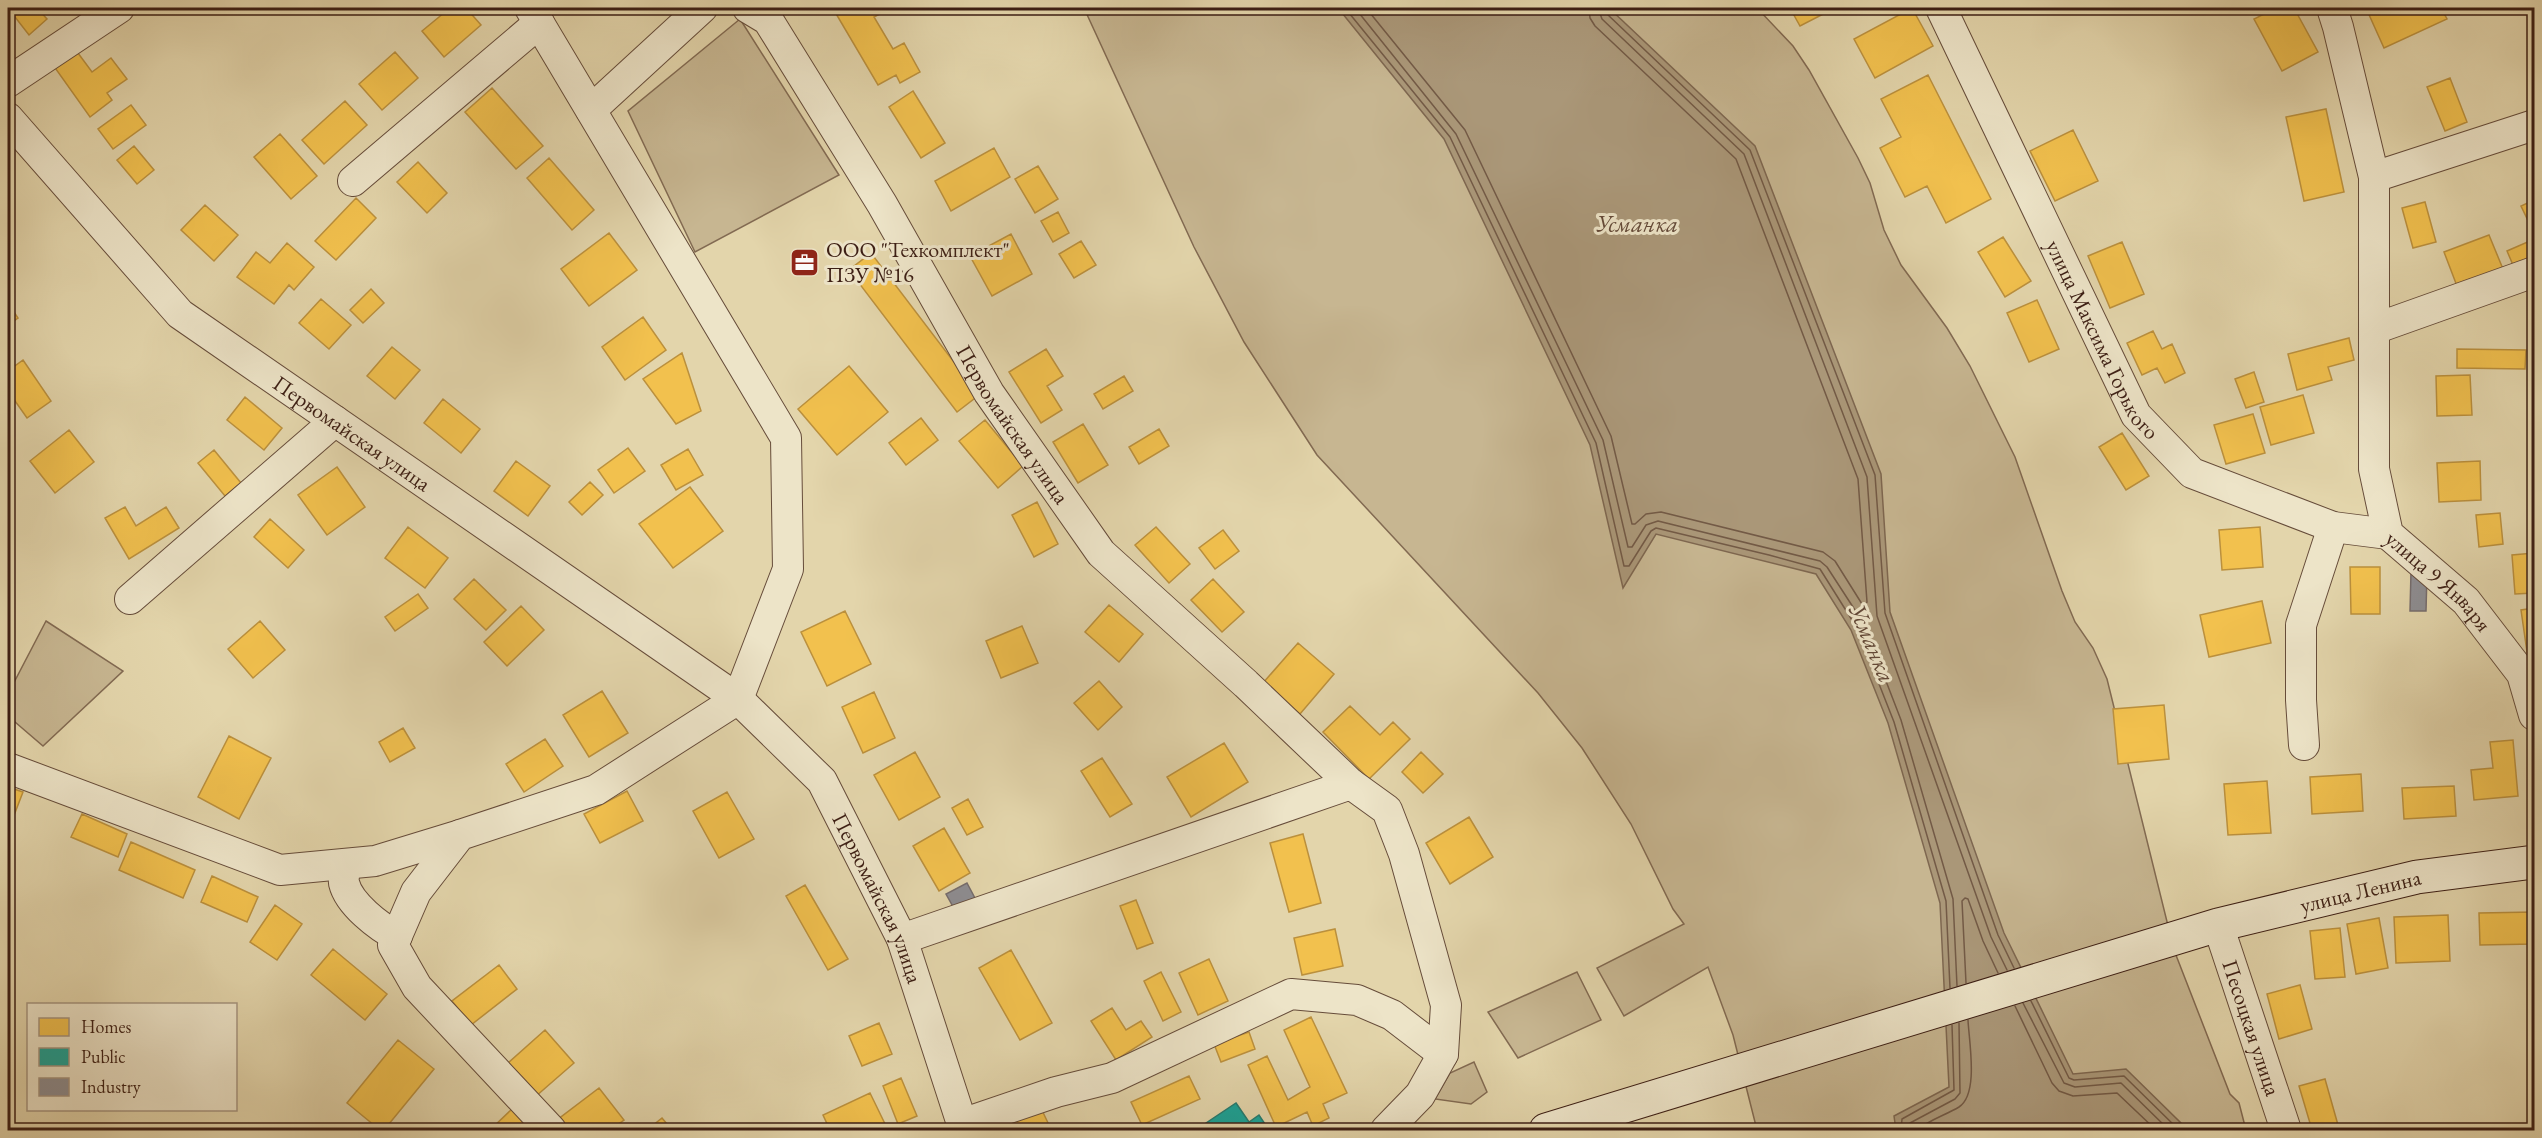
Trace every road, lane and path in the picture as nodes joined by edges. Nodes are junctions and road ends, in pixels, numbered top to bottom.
1 (119, 8) edge
2 (702, 8) edge
3 (1941, 8) edge
4 (2332, 8) edge
5 (767, 12) edge
6 (534, 15) edge
7 (8, 82) edge
8 (591, 110) junction
9 (8, 118) edge
10 (2535, 125) edge
11 (2374, 177) junction
12 (353, 182) dead end
13 (2535, 272) edge
14 (2374, 329) junction
15 (335, 421) junction
16 (2333, 527) junction
17 (2388, 534) junction
18 (130, 599) dead end
19 (738, 699) junction
20 (2535, 715) edge
21 (2304, 745) dead end
22 (8, 768) edge
23 (1351, 784) junction
24 (460, 835) junction
25 (2535, 862) edge
26 (346, 864) junction
27 (2203, 929) junction
28 (397, 936) junction
29 (902, 939) junction
30 (1443, 1054) junction
31 (963, 1127) edge
32 (551, 1131) edge
33 (1386, 1131) edge
34 (1546, 1131) edge
35 (2286, 1131) edge

1 - 7 street
2 - 8 street
3 - 16 street, улица Максима Горького
4 - 11 street, улица 9 Января
5 - 23 street, Первомайская улица
6 - 8 street
6 - 12 street
8 - 19 street
9 - 15 street, Первомайская улица
10 - 11 street
11 - 14 street, улица 9 Января
13 - 14 street
14 - 17 street, улица 9 Января
15 - 18 street
15 - 19 street, Первомайская улица
16 - 17 street, улица Максима Горького
16 - 21 street
17 - 20 street, улица 9 Января
19 - 24 street
19 - 29 street, Первомайская улица
22 - 26 street
23 - 29 street
23 - 30 street, Первомайская улица
24 - 26 street
24 - 28 street
25 - 27 main road, улица Ленина
26 - 28 street
27 - 34 main road, улица Ленина
27 - 35 street, Песоцкая улица
28 - 32 street
29 - 31 street, Первомайская улица
30 - 31 street
30 - 33 street

